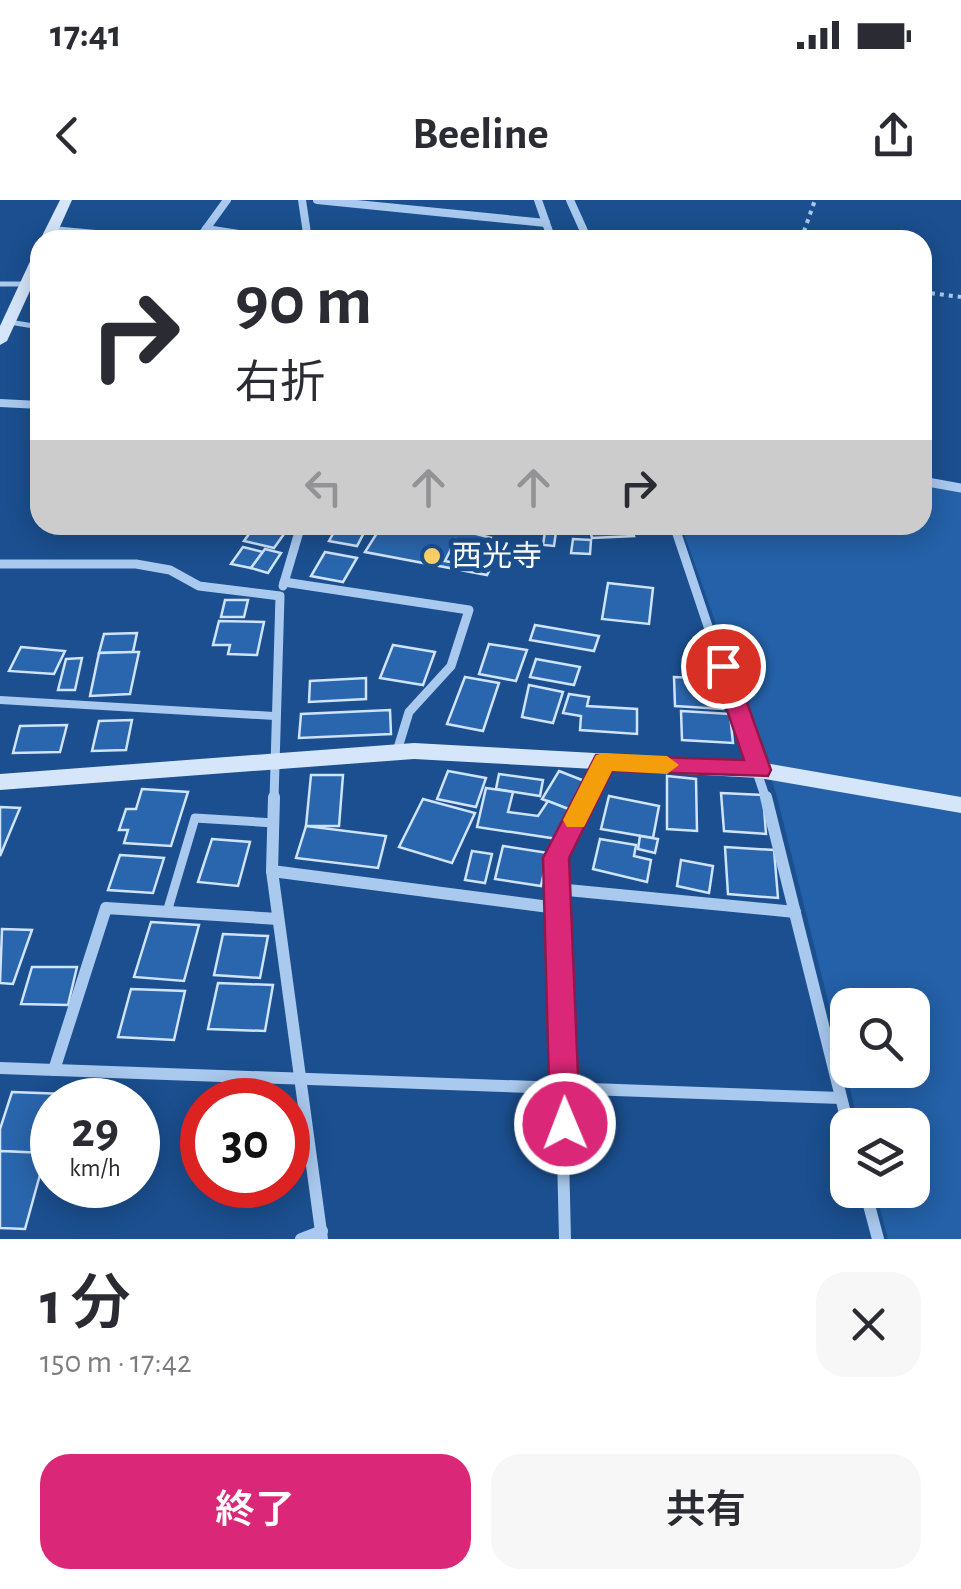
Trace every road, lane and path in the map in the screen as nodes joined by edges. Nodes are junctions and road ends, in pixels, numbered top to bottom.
1 (66, 200) edge
2 (227, 200) edge
3 (302, 200) edge
4 (317, 200) edge
5 (538, 200) edge
6 (570, 200) edge
7 (815, 200) edge
8 (546, 223) junction
9 (206, 229) joint
10 (51, 230) edge
11 (213, 230) edge
12 (306, 230) edge
13 (548, 230) edge
14 (584, 230) edge
15 (804, 230) edge
16 (30, 279) edge
17 (30, 282) edge
18 (0, 284) edge
19 (932, 294) edge
20 (961, 298) edge
21 (4, 322) edge
22 (30, 325) edge
23 (0, 342) edge
24 (0, 403) edge
25 (30, 404) edge
26 (932, 482) edge
27 (961, 488) edge
28 (298, 535) edge
29 (678, 535) edge
30 (0, 564) edge
31 (284, 582) junction
32 (280, 596) junction
33 (0, 700) edge
34 (274, 716) junction
35 (398, 751) junction
36 (276, 762) junction
37 (604, 762) junction
38 (760, 770) junction
39 (0, 782) edge
40 (961, 804) edge
41 (274, 823) junction
42 (272, 871) junction
43 (557, 889) junction
44 (557, 908) junction
45 (167, 912) junction
46 (795, 912) junction
47 (278, 919) junction
48 (0, 1068) edge
49 (54, 1070) junction
50 (272, 1078) edge
51 (299, 1078) edge
52 (310, 1079) edge
53 (565, 1086) junction
54 (841, 1098) junction
55 (844, 1108) edge
56 (310, 1154) edge
57 (870, 1208) edge
58 (322, 1235) edge
59 (300, 1239) edge
60 (565, 1239) edge
61 (878, 1239) edge

1 - 10 street
2 - 9 street
3 - 12 street
4 - 8 street
5 - 8 street
6 - 14 street
7 - 15 path
8 - 13 street
9 - 11 street
16 - 18 lane
17 - 21 street
19 - 20 path
21 - 22 lane
21 - 23 street
24 - 25 street
26 - 27 street
28 - 31 street
29 - 38 street
30 - 32 street
31 - 32 street
31 - 35 street
32 - 34 street
33 - 34 lane
34 - 36 street
35 - 36 street
35 - 37 street
36 - 39 street
36 - 41 street
37 - 38 street
37 - 43 street
38 - 40 street
38 - 46 street
41 - 42 street
41 - 45 lane
42 - 44 street
42 - 47 street
43 - 44 street
43 - 46 street
44 - 53 street
45 - 47 street
45 - 49 street
46 - 54 street
47 - 51 street
48 - 49 street
49 - 50 street
52 - 53 street
53 - 54 street
53 - 60 street
54 - 55 street
56 - 58 street
57 - 61 street
58 - 59 street

